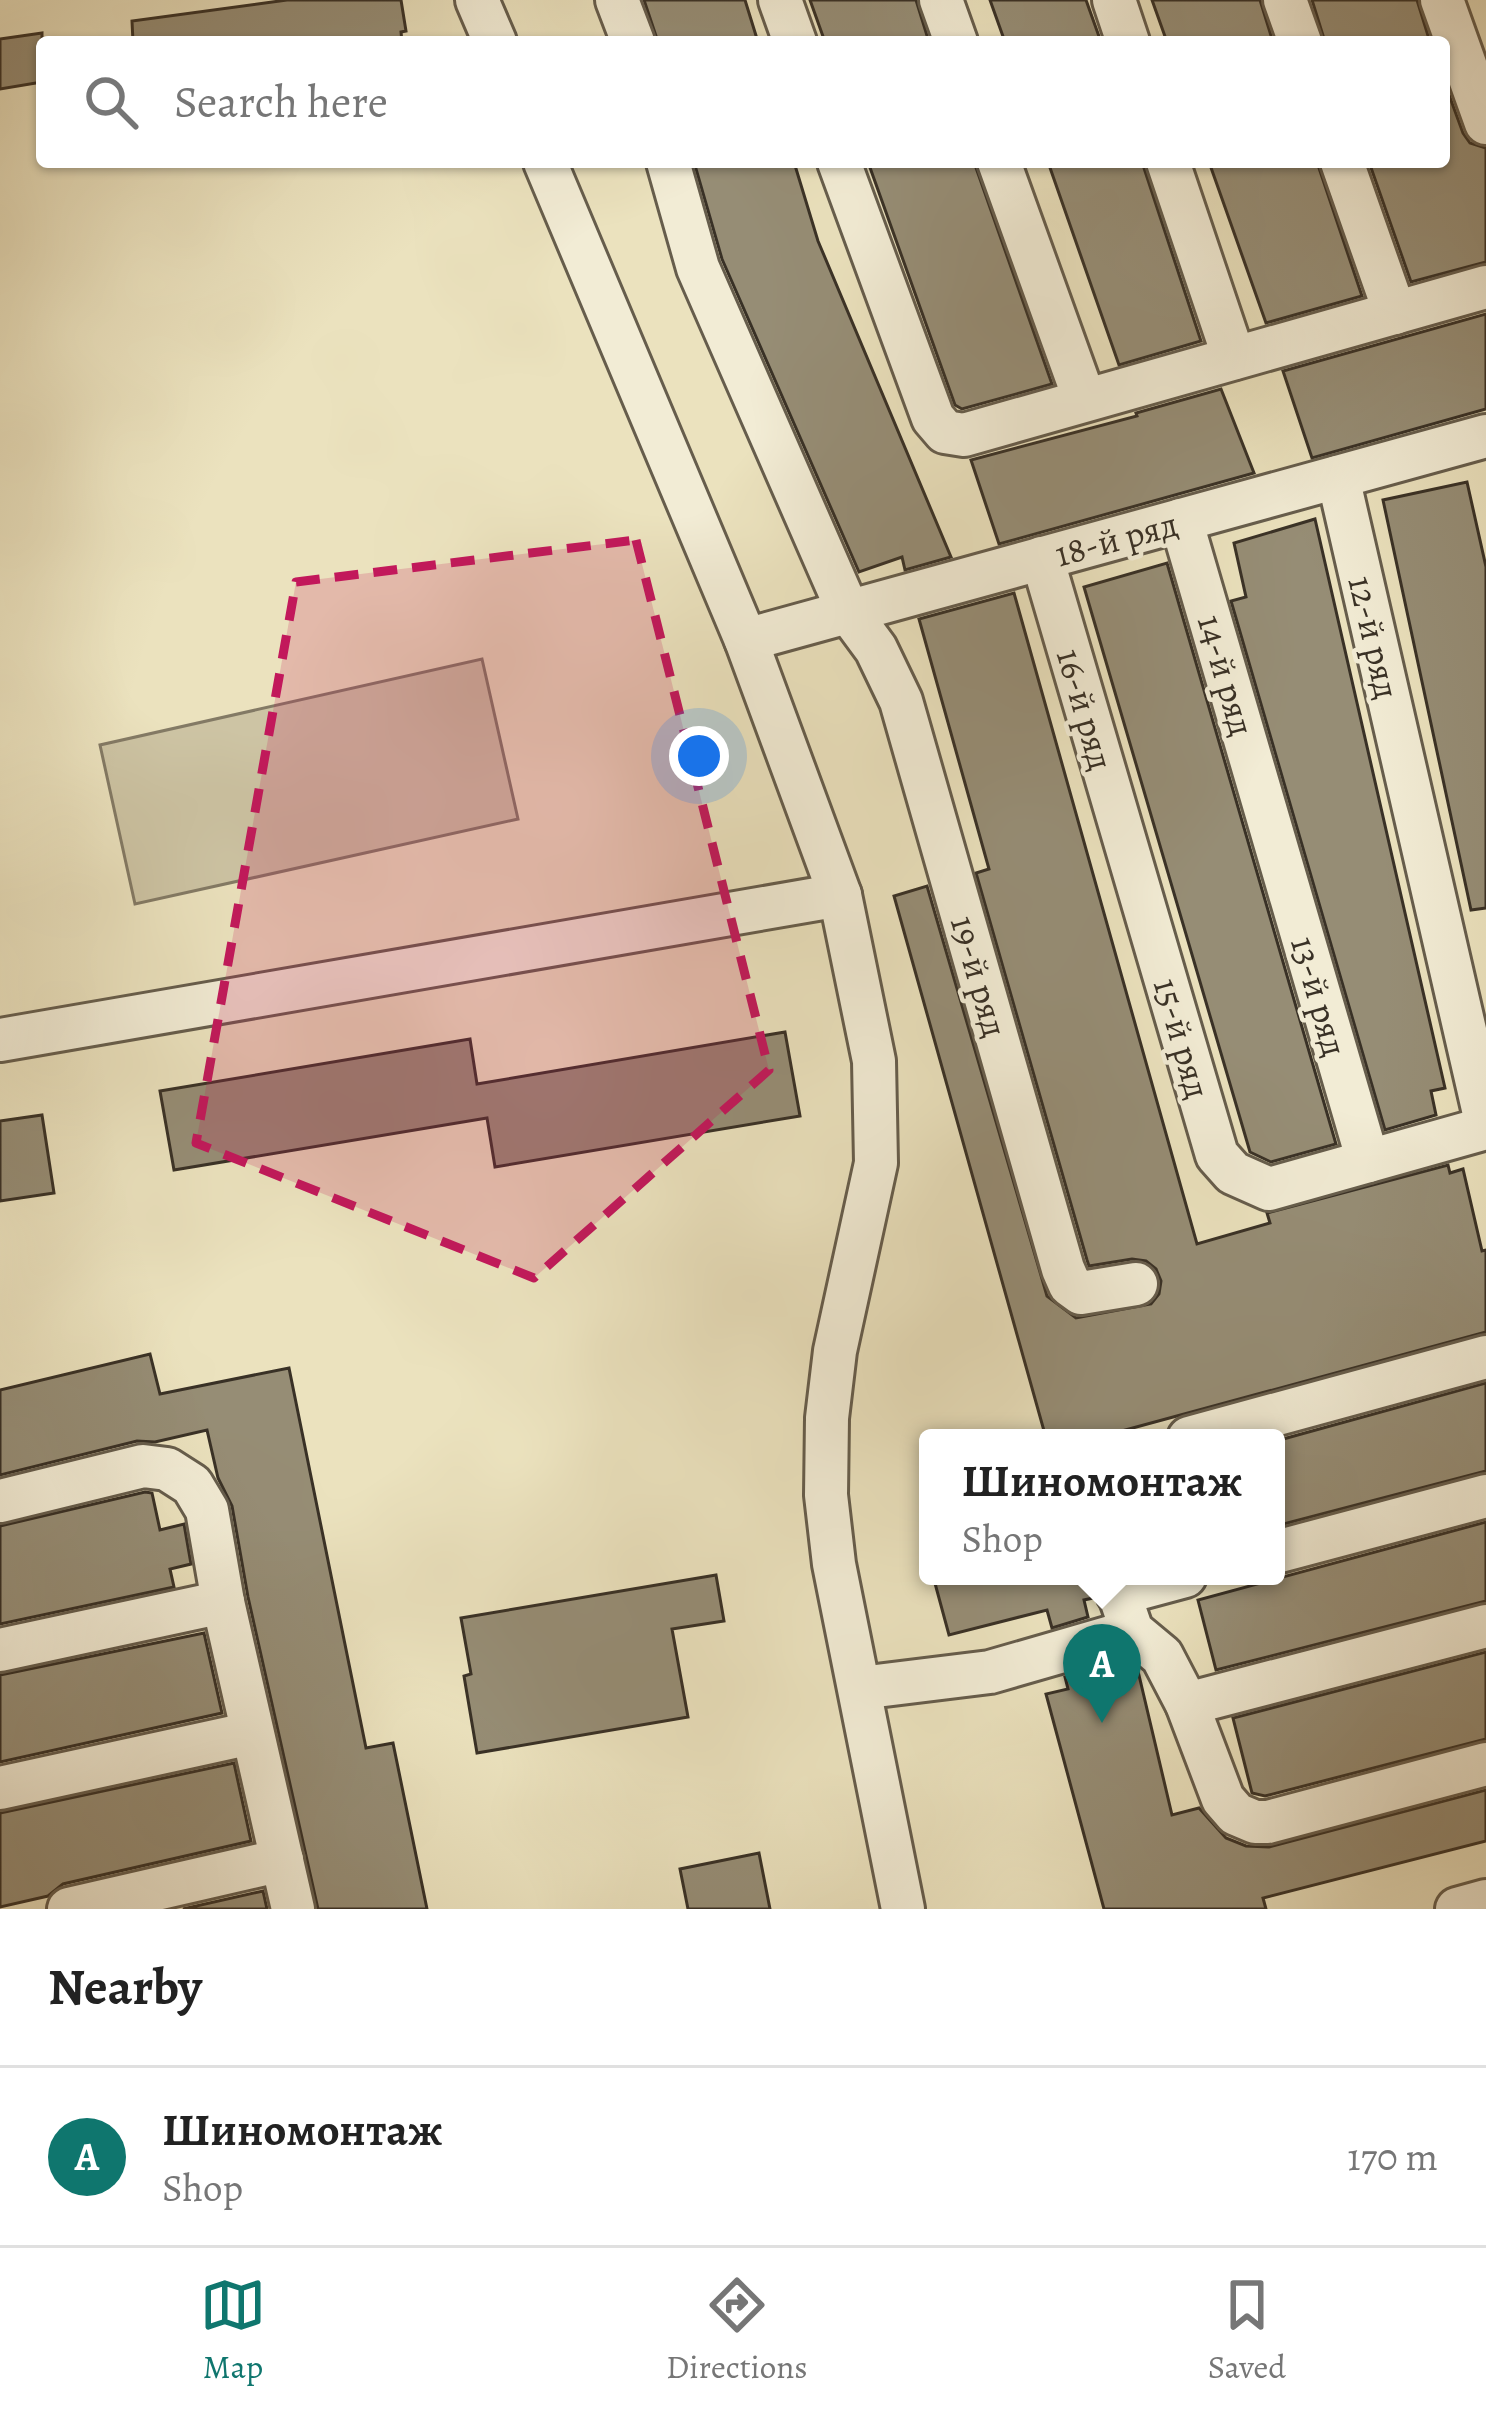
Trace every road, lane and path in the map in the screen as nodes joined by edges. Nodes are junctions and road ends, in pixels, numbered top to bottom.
1 (477, 0) edge
2 (617, 0) edge
3 (780, 0) edge
4 (940, 0) edge
5 (1114, 0) edge
6 (1285, 0) edge
7 (1442, 0) edge
8 (492, 36) edge
9 (631, 36) edge
10 (793, 36) edge
11 (954, 36) edge
12 (1126, 36) edge
13 (1298, 36) edge
14 (1486, 123) edge
15 (548, 168) edge
16 (670, 168) edge
17 (841, 168) edge
18 (1001, 168) edge
19 (1170, 168) edge
20 (1344, 168) edge
21 (1486, 287) edge
22 (1395, 314) junction
23 (1234, 358) junction
24 (1084, 398) junction
25 (1486, 436) edge
26 (1338, 477) junction
27 (1181, 520) junction
28 (1042, 558) junction
29 (848, 611) junction
30 (746, 640) junction
31 (1272, 831) joint
32 (1130, 860) joint
33 (840, 895) junction
34 (0, 1040) edge
35 (1486, 1125) edge
36 (1368, 1161) junction
37 (1136, 1284) dead end
38 (1486, 1357) edge
39 (1222, 1429) edge
40 (1486, 1496) edge
41 (0, 1501) edge
42 (1285, 1550) edge
43 (1161, 1585) edge
44 (1121, 1600) edge
45 (224, 1602) junction
46 (1486, 1626) edge
47 (0, 1650) edge
48 (860, 1688) junction
49 (1187, 1704) junction
50 (252, 1733) junction
51 (1486, 1764) edge
52 (0, 1788) edge
53 (282, 1860) junction
54 (1486, 1901) edge
55 (69, 1909) edge
56 (293, 1909) edge
57 (903, 1909) edge
58 (1457, 1909) edge

1 - 8 street
2 - 9 street
3 - 10 street
4 - 11 street
5 - 12 street
6 - 13 street
7 - 14 street
15 - 30 street
16 - 29 street
17 - 24 street
18 - 24 street
19 - 23 street
20 - 22 street
21 - 22 street
22 - 23 street
23 - 24 street
25 - 26 street, 18-й ряд
26 - 27 street, 18-й ряд
26 - 35 street, 12-й ряд
27 - 28 street, 18-й ряд
27 - 31 street, 14-й ряд
28 - 29 street, 18-й ряд
28 - 32 street, 16-й ряд
29 - 30 street, 18-й ряд
29 - 37 street, 19-й ряд
30 - 33 street
31 - 36 street, 13-й ряд
32 - 36 street, 15-й ряд
33 - 34 street
33 - 48 street
35 - 36 street
38 - 39 street
40 - 42 street
41 - 45 street
43 - 44 street
44 - 48 street
44 - 49 street
45 - 47 street
45 - 50 street
46 - 49 street
48 - 57 street
49 - 51 street
50 - 52 street
50 - 53 street
53 - 55 street
53 - 56 street
54 - 58 street

